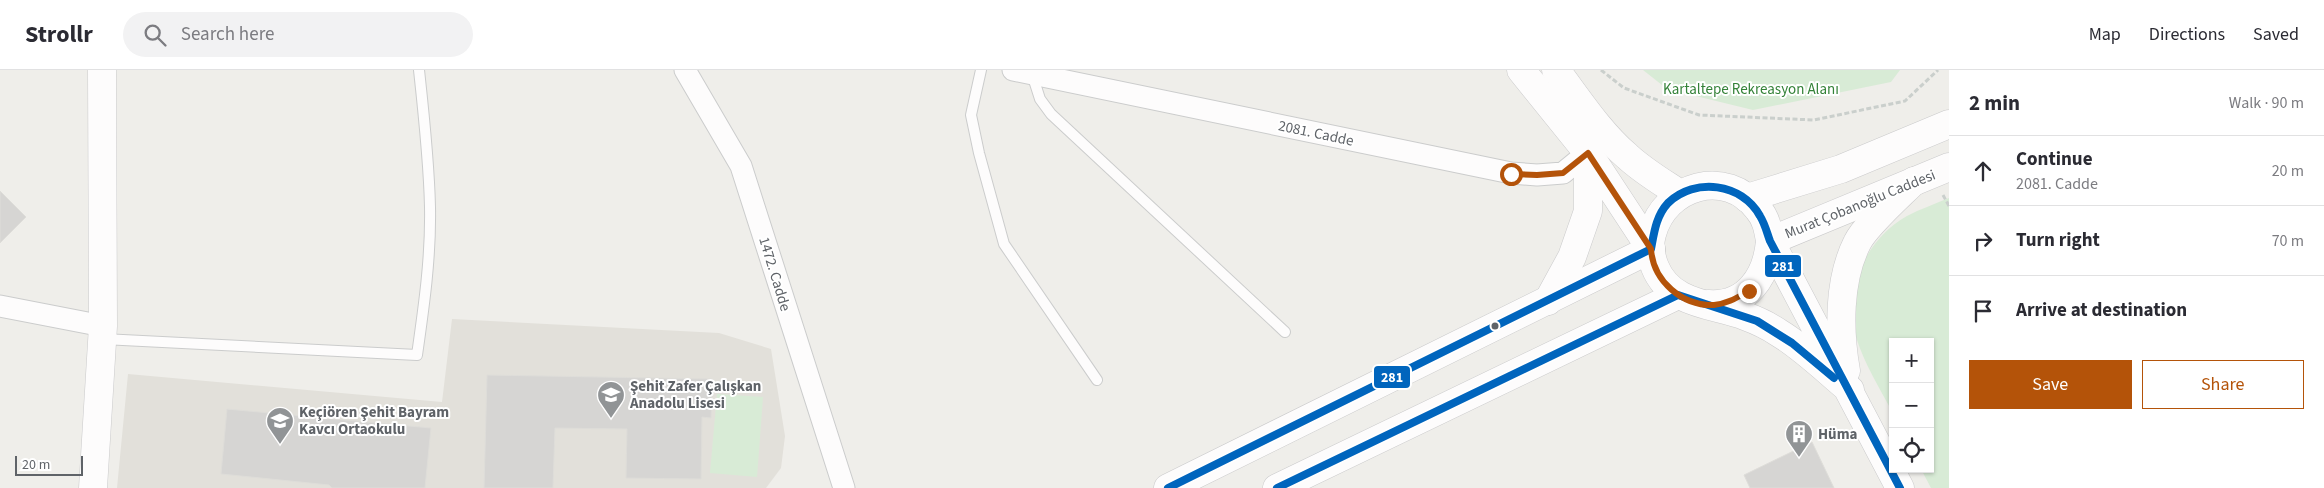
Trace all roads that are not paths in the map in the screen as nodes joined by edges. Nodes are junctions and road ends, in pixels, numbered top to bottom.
1 (102, 70) edge
2 (419, 70) edge
3 (685, 70) edge
4 (981, 70) edge
5 (1520, 70) edge
6 (1556, 70) edge
7 (1023, 72) edge
8 (1949, 124) edge
9 (1597, 144) junction
10 (1949, 167) edge
11 (1914, 182) junction
12 (1680, 194) junction
13 (1747, 198) junction
14 (1770, 241) junction
15 (1651, 249) junction
16 (1687, 299) junction
17 (1548, 301) junction
18 (0, 306) edge
19 (1285, 332) dead end
20 (102, 333) junction
21 (1097, 380) dead end
22 (1850, 390) junction
23 (93, 488) edge
24 (844, 488) edge
25 (1168, 488) edge
26 (1277, 488) edge
27 (1900, 488) edge

1 - 20 main road
2 - 20 lane
3 - 24 street, 1472. Cadde
4 - 21 lane
5 - 9 main road
6 - 9 main road
7 - 9 street, 2081. Cadde
7 - 19 lane
8 - 13 main road
9 - 12 main road
9 - 15 main road
9 - 17 main road
10 - 11 main road, Murat Çobanoğlu Caddesi
11 - 14 main road, Murat Çobanoğlu Caddesi
11 - 22 main road
12 - 13 main road
12 - 15 main road
13 - 14 main road
14 - 16 main road
14 - 22 main road
15 - 16 main road
15 - 17 main road
16 - 22 main road
16 - 26 main road
17 - 25 main road
18 - 20 street
20 - 23 main road
22 - 27 main road

